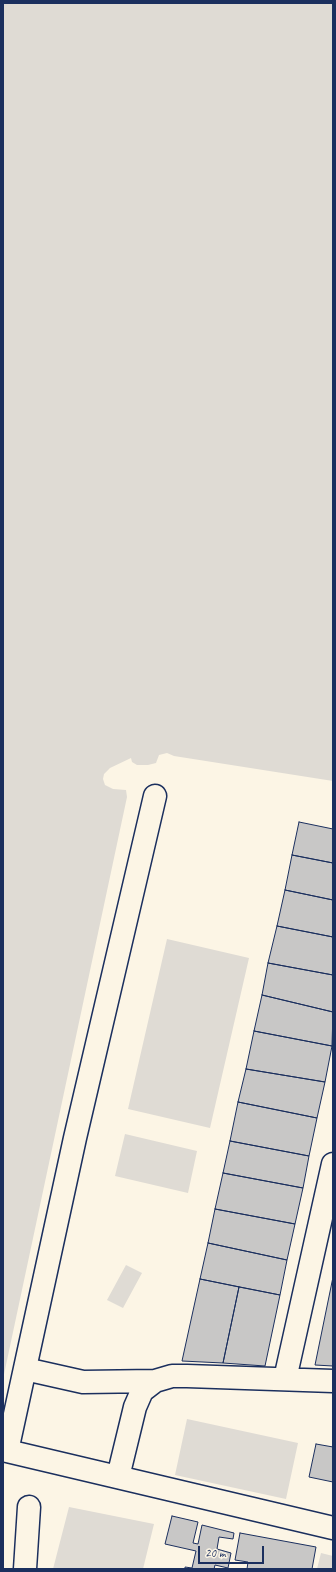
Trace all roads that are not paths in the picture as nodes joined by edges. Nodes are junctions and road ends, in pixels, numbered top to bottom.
1 (155, 796) dead end
2 (333, 1164) edge
3 (25, 1369) junction
4 (285, 1379) junction
5 (155, 1381) junction
6 (333, 1381) edge
7 (7, 1446) edge
8 (120, 1470) junction
9 (29, 1507) dead end
10 (333, 1528) edge
11 (25, 1569) edge

1 - 3 street
2 - 4 street
3 - 5 street
3 - 7 street
4 - 5 street
4 - 6 street
5 - 8 street
7 - 8 street
8 - 10 street
9 - 11 street

